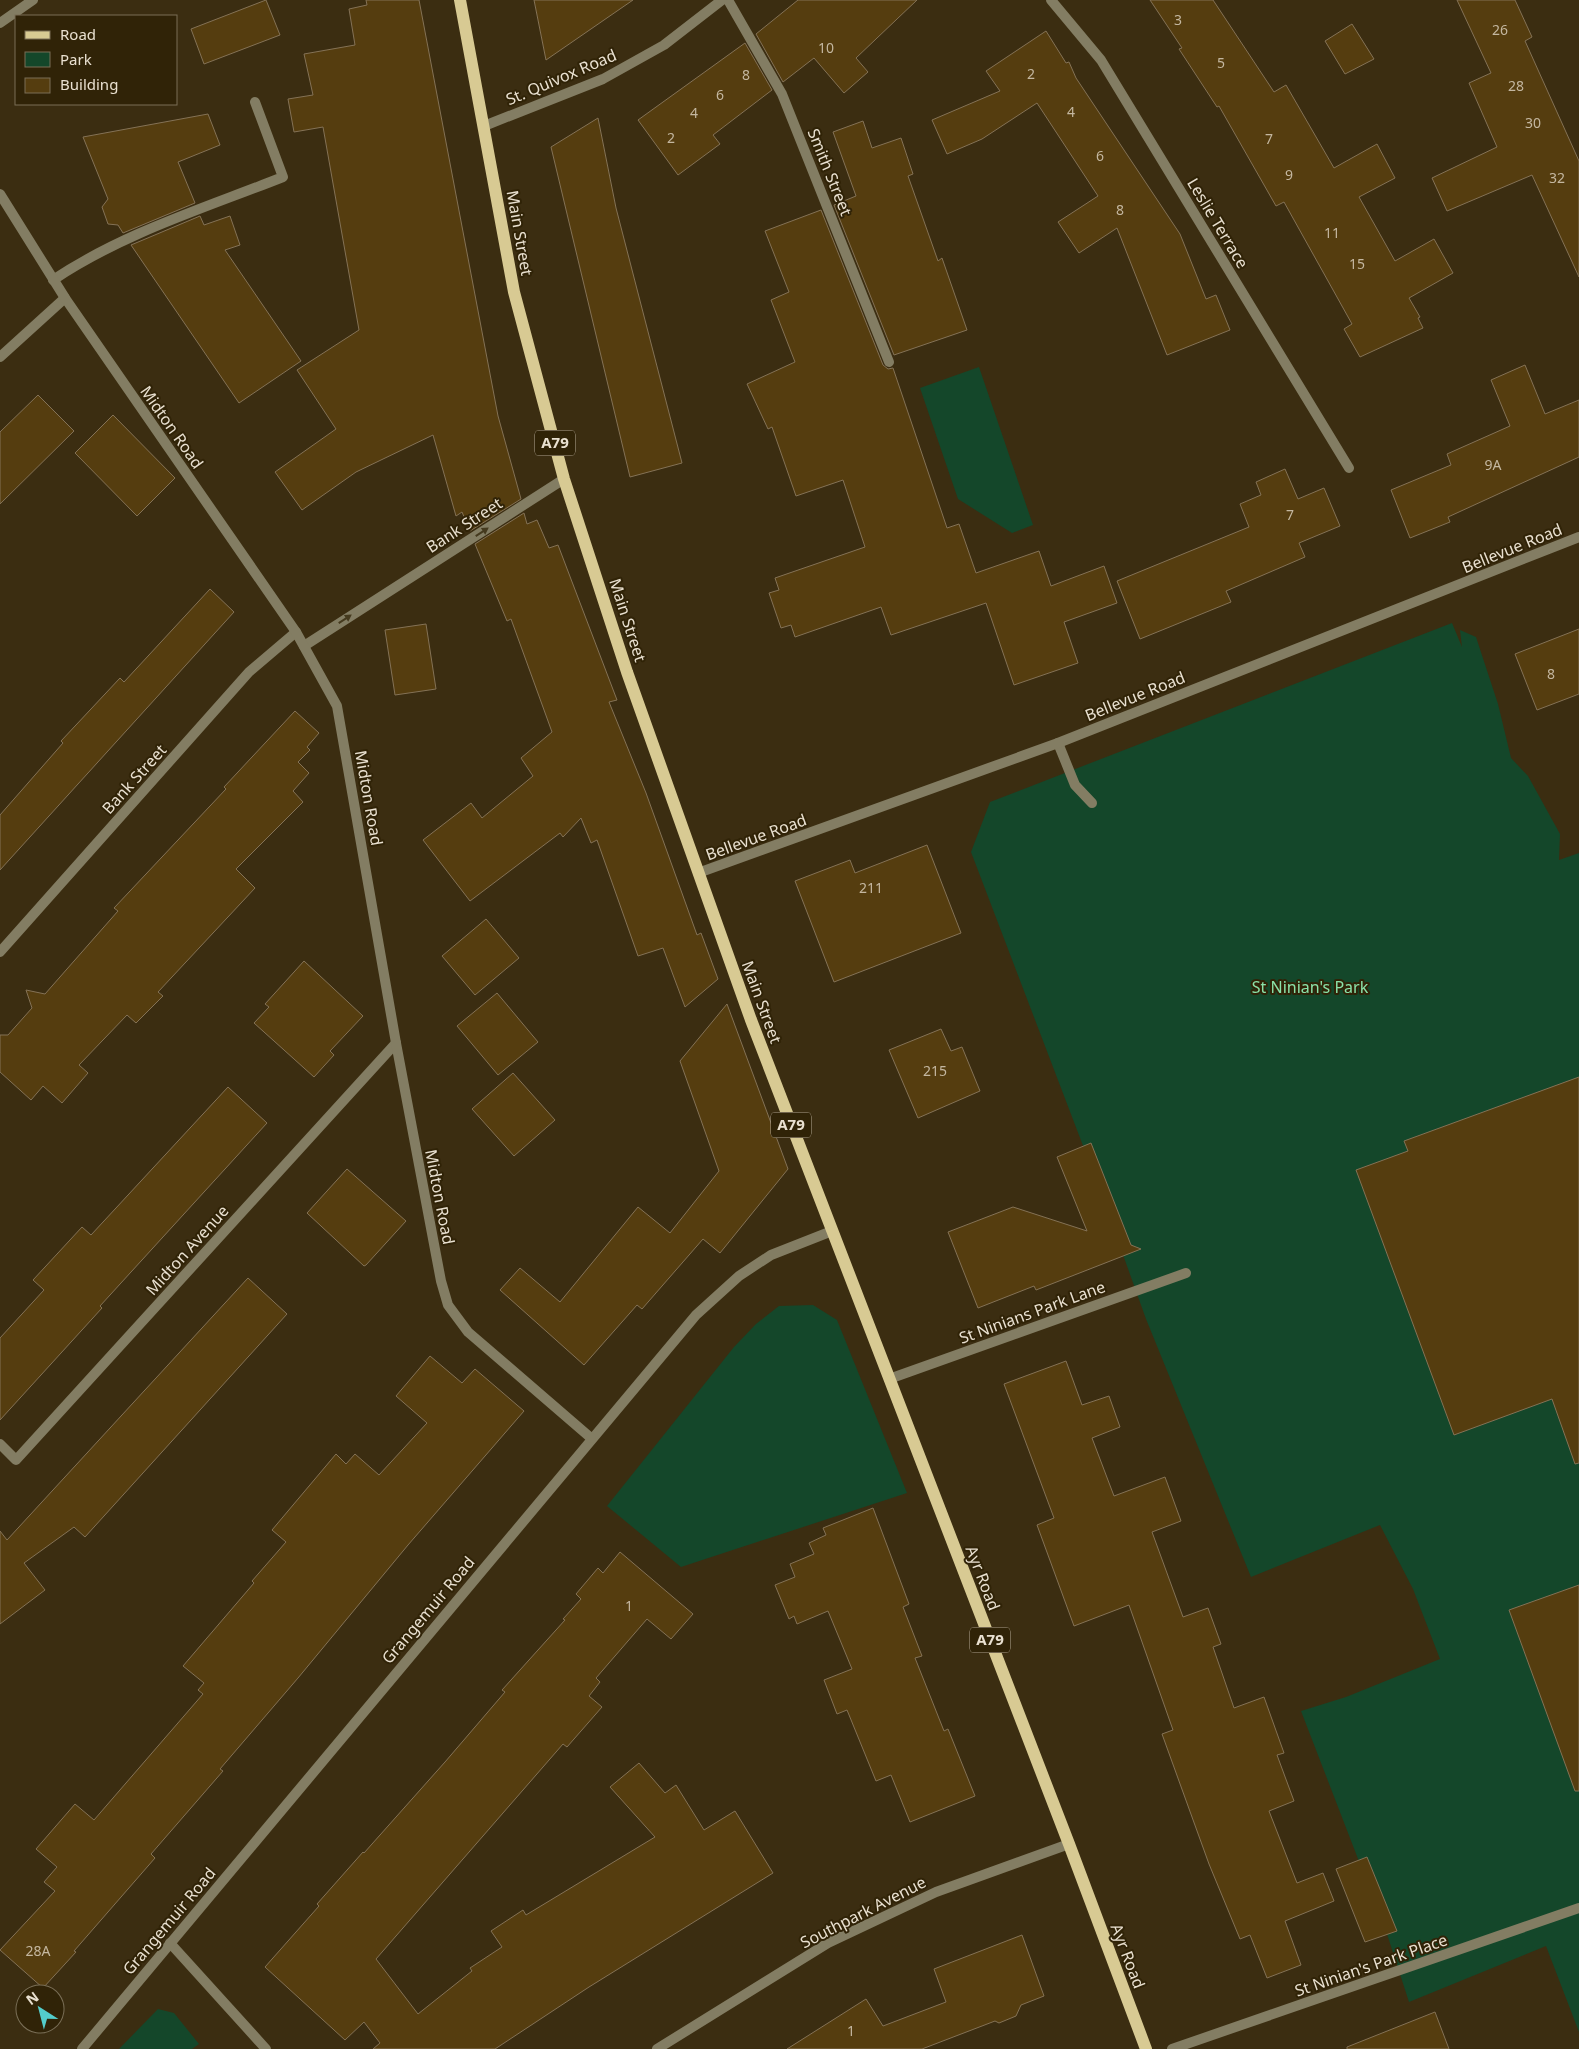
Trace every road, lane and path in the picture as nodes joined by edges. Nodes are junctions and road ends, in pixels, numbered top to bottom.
1 (33, 0) edge
2 (460, 0) edge
3 (722, 0) edge
4 (728, 0) edge
5 (1051, 0) edge
6 (0, 23) edge
7 (255, 102) dead end
8 (484, 126) junction
9 (0, 194) edge
10 (53, 280) junction
11 (65, 298) junction
12 (0, 357) edge
13 (888, 362) dead end
14 (1349, 468) dead end
15 (564, 479) junction
16 (1579, 537) edge
17 (296, 632) junction
18 (304, 646) junction
19 (1058, 743) junction
20 (1092, 803) dead end
21 (698, 873) junction
22 (0, 952) edge
23 (396, 1043) junction
24 (832, 1231) junction
25 (1186, 1273) dead end
26 (889, 1379) junction
27 (592, 1438) junction
28 (0, 1444) edge
29 (1069, 1844) junction
30 (1579, 1908) edge
31 (170, 1943) junction
32 (82, 2049) edge
33 (266, 2049) edge
34 (657, 2049) edge
35 (1146, 2049) edge
36 (1172, 2049) edge

1 - 6 street
2 - 8 main road, Main Street / A79
3 - 8 street, St. Quivox Road
4 - 13 street, Smith Street
5 - 14 street, Leslie Terrace
7 - 10 street
8 - 15 main road, Main Street / A79
9 - 10 street, Midton Road
10 - 11 street, Midton Road
11 - 12 street
11 - 17 street, Midton Road
18 -> 15 street, Bank Street
15 - 21 main road, Main Street / A79
16 - 19 street, Bellevue Road
17 - 18 street, Midton Road
17 - 22 street, Bank Street
18 - 23 street, Midton Road
19 - 20 street
19 - 21 street, Bellevue Road
21 - 24 main road, Main Street / A79
23 - 27 street, Midton Road
23 - 28 street, Midton Avenue
24 - 26 main road, Ayr Road / A79
24 - 27 street, Grangemuir Road
25 - 26 street, St Ninians Park Lane
26 - 29 main road, Ayr Road / A79
27 - 31 street, Grangemuir Road
29 - 34 street, Southpark Avenue
29 - 35 main road, Ayr Road / A79
30 - 36 street, St Ninian's Park Place
31 - 32 street, Grangemuir Road
31 - 33 street

